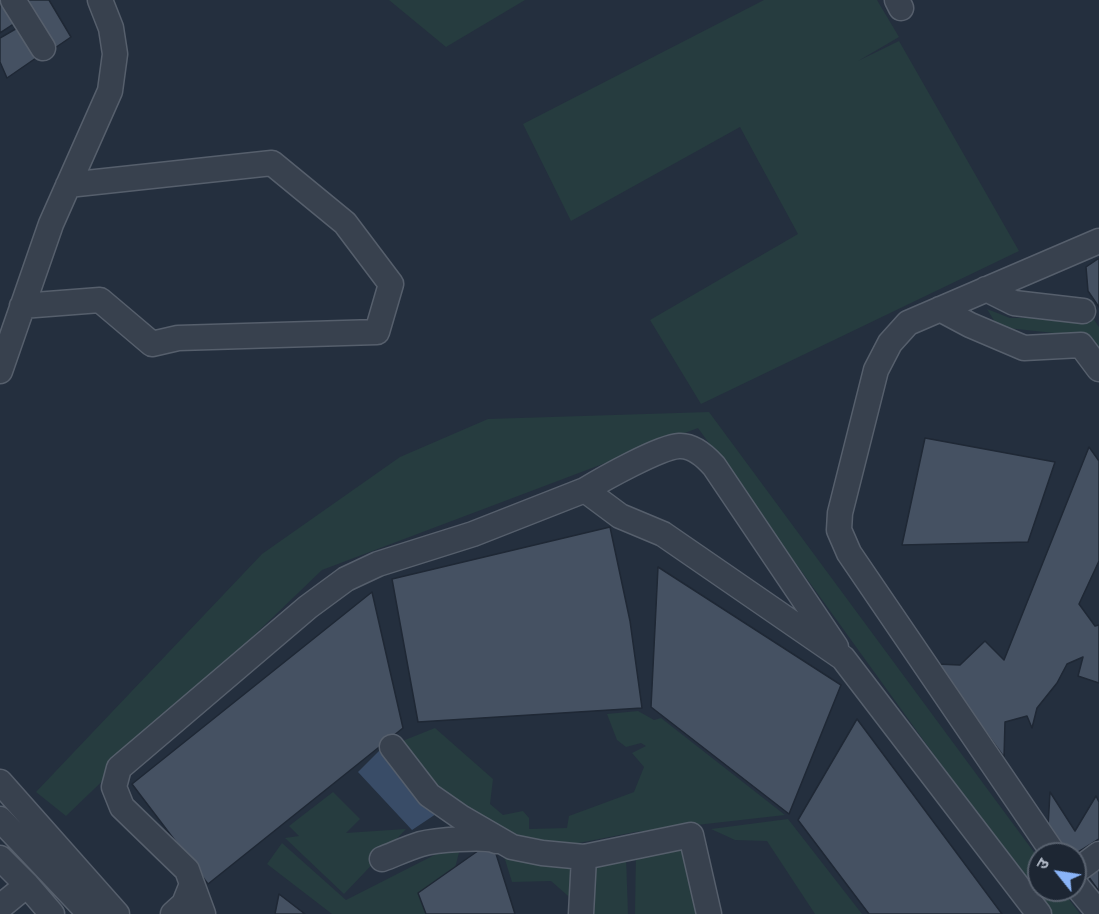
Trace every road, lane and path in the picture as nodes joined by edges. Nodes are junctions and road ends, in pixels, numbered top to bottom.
1 (13, 0) edge
2 (100, 0) edge
3 (43, 48) dead end
4 (68, 185) junction
5 (1099, 241) edge
6 (986, 289) junction
7 (22, 306) junction
8 (940, 309) junction
9 (1083, 311) dead end
10 (1099, 369) edge
11 (0, 371) edge
12 (585, 490) junction
13 (843, 658) junction
14 (392, 747) dead end
15 (0, 782) edge
16 (0, 819) edge
17 (1046, 842) edge
18 (512, 847) junction
19 (584, 857) junction
20 (0, 858) edge
21 (382, 859) dead end
22 (192, 884) junction
23 (27, 885) junction
24 (1087, 898) edge
25 (0, 907) edge
26 (1099, 913) edge
27 (51, 914) edge
28 (90, 914) edge
29 (117, 914) edge
30 (173, 914) edge
31 (203, 914) edge
32 (581, 914) edge
33 (709, 914) edge
34 (1039, 914) edge

1 - 3 street
2 - 4 street
4 - 7 street
4 - 7 street
5 - 6 street
6 - 8 street
6 - 9 street
7 - 11 street
8 - 10 street
8 - 17 street
12 - 13 street
12 - 13 street
12 - 22 street
13 - 34 street
14 - 18 street
15 - 29 street
16 - 28 street
18 - 19 street
18 - 21 street
19 - 32 street
19 - 33 street
20 - 23 street
22 - 30 street
22 - 31 street
23 - 25 street
23 - 27 street
24 - 26 street

